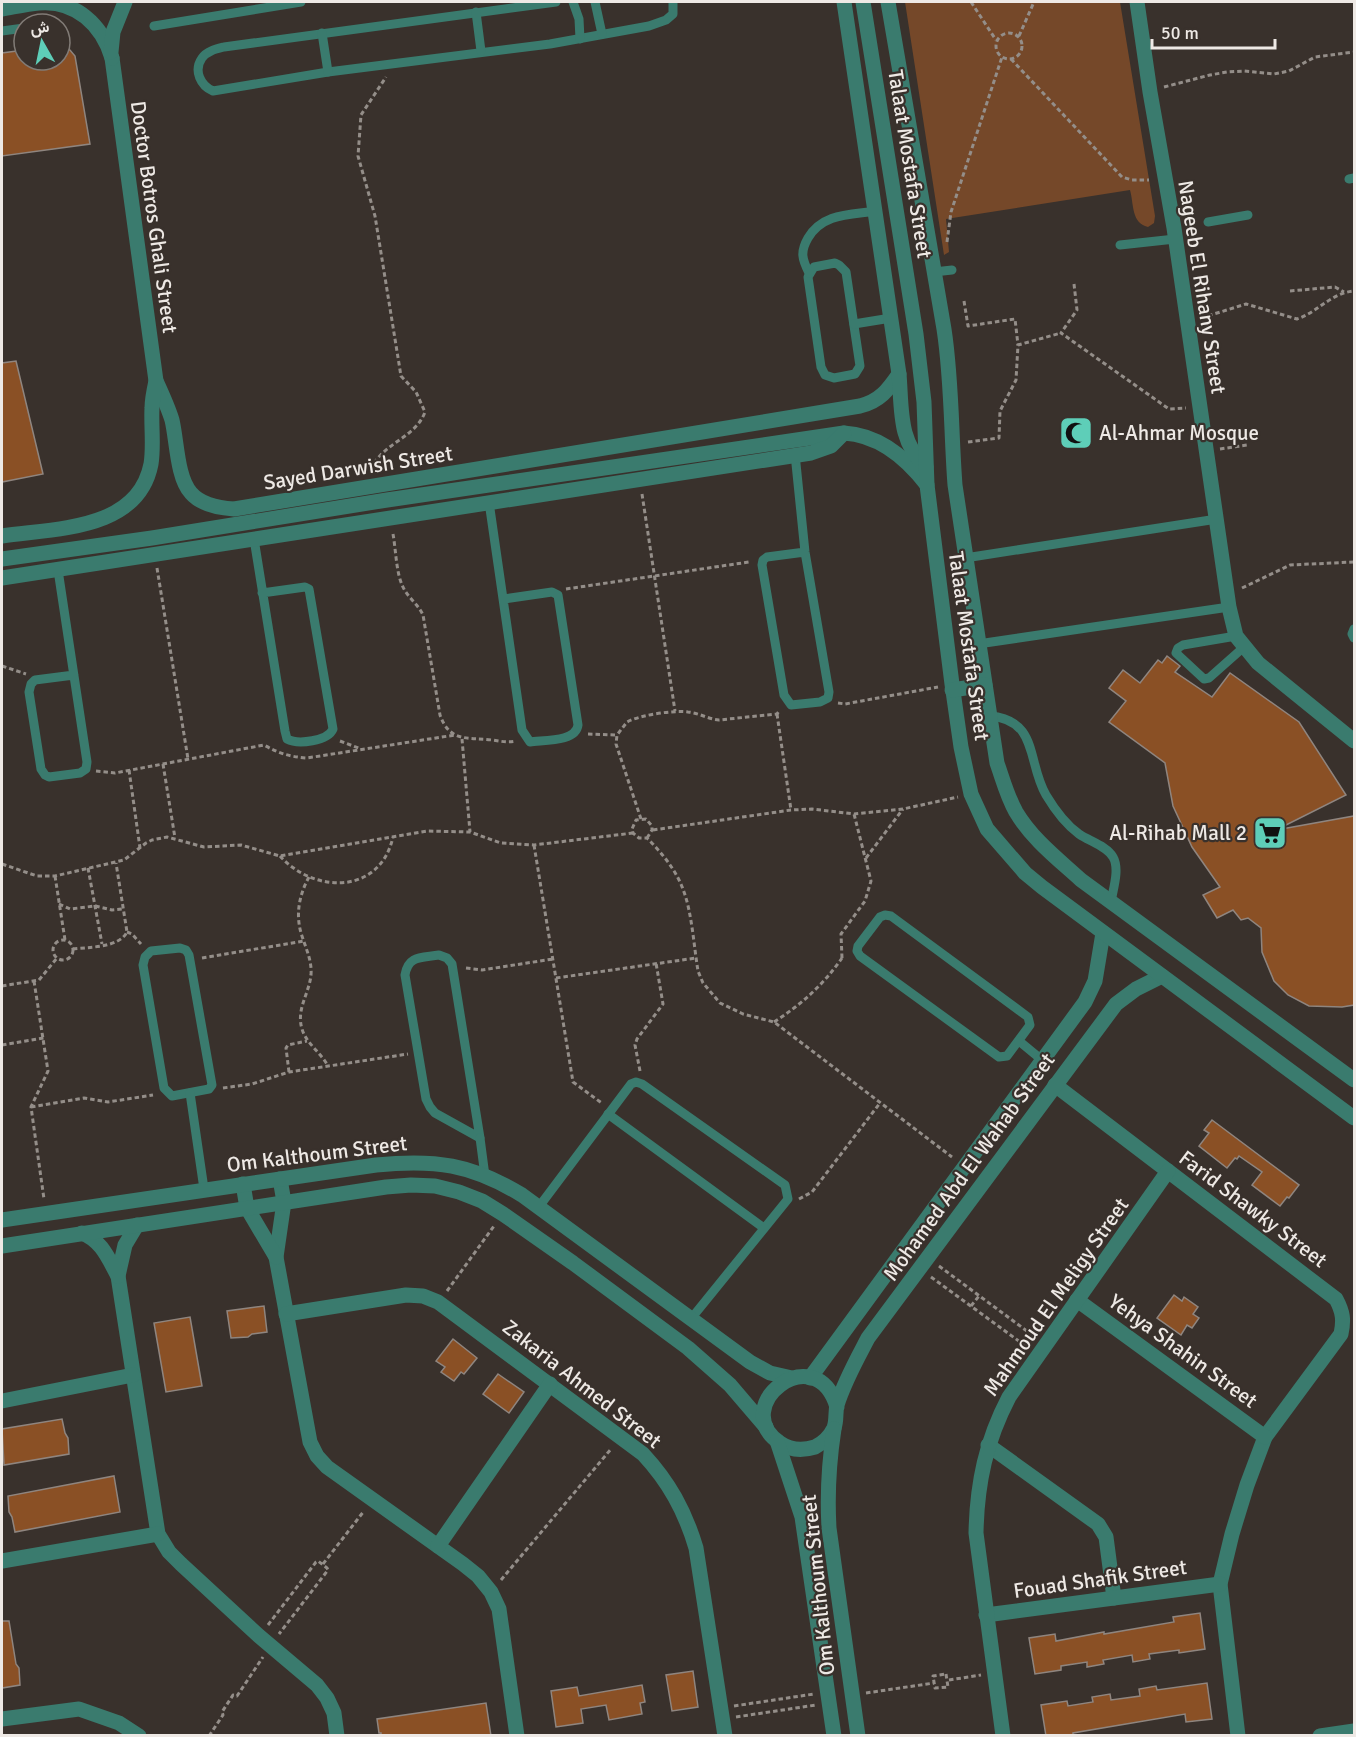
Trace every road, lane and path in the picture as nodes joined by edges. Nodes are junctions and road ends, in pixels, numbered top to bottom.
1 (125, 2) edge
2 (301, 2) edge
3 (555, 2) edge
4 (573, 2) edge
5 (596, 2) edge
6 (673, 2) edge
7 (844, 2) edge
8 (863, 2) edge
9 (888, 2) edge
10 (971, 2) edge
11 (1034, 2) edge
12 (1137, 2) edge
13 (2, 9) edge
14 (476, 12) junction
15 (154, 26) dead end
16 (322, 33) junction
17 (602, 34) junction
18 (1019, 36) junction
19 (580, 39) junction
20 (996, 40) junction
21 (482, 51) junction
22 (1354, 52) edge
23 (1002, 57) junction
24 (112, 58) junction
25 (1011, 59) junction
26 (396, 63) junction
27 (328, 72) junction
28 (1150, 92) junction
29 (1164, 178) junction
30 (876, 211) junction
31 (1248, 215) dead end
32 (1208, 222) dead end
33 (1175, 239) junction
34 (947, 242) dead end
35 (1120, 245) dead end
36 (952, 270) dead end
37 (934, 272) junction
38 (809, 273) junction
39 (1074, 284) dead end
40 (1290, 291) dead end
41 (1354, 291) edge
42 (1344, 292) junction
43 (964, 301) dead end
44 (891, 318) junction
45 (1187, 322) junction
46 (854, 324) junction
47 (1061, 333) junction
48 (1018, 345) junction
49 (899, 374) junction
50 (156, 381) junction
51 (1200, 408) junction
52 (844, 433) junction
53 (952, 445) junction
54 (1247, 445) dead end
55 (1207, 452) junction
56 (795, 454) junction
57 (926, 468) junction
58 (640, 478) junction
59 (927, 485) junction
60 (371, 487) junction
61 (387, 500) junction
62 (489, 502) junction
63 (390, 518) junction
64 (1217, 519) junction
65 (2, 536) edge
66 (152, 538) junction
67 (254, 539) junction
68 (805, 552) junction
69 (155, 555) junction
70 (965, 558) junction
71 (2, 559) edge
72 (763, 560) junction
73 (1354, 562) edge
74 (58, 570) junction
75 (655, 575) junction
76 (2, 578) edge
77 (262, 593) junction
78 (558, 595) junction
79 (504, 599) junction
80 (1228, 601) junction
81 (1354, 629) edge
82 (1354, 638) edge
83 (1240, 641) junction
84 (978, 644) junction
85 (2, 666) edge
86 (74, 675) junction
87 (35, 680) junction
88 (985, 685) junction
89 (952, 687) junction
90 (828, 698) junction
91 (675, 711) junction
92 (990, 716) junction
93 (577, 731) junction
94 (331, 735) junction
95 (454, 735) junction
96 (617, 735) junction
97 (1353, 735) edge
98 (525, 736) junction
99 (462, 739) junction
100 (362, 750) junction
101 (188, 759) junction
102 (163, 764) junction
103 (86, 769) junction
104 (129, 770) junction
105 (971, 794) junction
106 (903, 809) junction
107 (791, 810) junction
108 (854, 814) junction
109 (641, 819) junction
110 (652, 830) junction
111 (470, 832) junction
112 (633, 833) junction
113 (393, 837) junction
114 (175, 838) junction
115 (647, 838) junction
116 (534, 845) junction
117 (140, 848) junction
118 (280, 856) junction
119 (866, 858) junction
120 (116, 863) junction
121 (2, 864) edge
122 (88, 868) junction
123 (55, 876) junction
124 (309, 877) junction
125 (1111, 902) junction
126 (59, 904) junction
127 (95, 906) junction
128 (123, 909) junction
129 (127, 932) junction
130 (1103, 933) junction
131 (65, 940) junction
132 (304, 941) junction
133 (102, 944) junction
134 (73, 949) junction
135 (144, 957) junction
136 (57, 958) junction
137 (696, 958) junction
138 (553, 959) junction
139 (189, 960) junction
140 (656, 963) junction
141 (452, 964) junction
142 (1162, 976) junction
143 (556, 978) junction
144 (34, 981) junction
145 (2, 986) edge
146 (774, 1022) junction
147 (44, 1038) junction
148 (307, 1041) junction
149 (1019, 1041) junction
150 (2, 1045) edge
151 (419, 1053) junction
152 (1042, 1060) junction
153 (328, 1066) junction
154 (289, 1072) junction
155 (1354, 1080) edge
156 (642, 1084) junction
157 (1055, 1085) junction
158 (209, 1089) junction
159 (167, 1093) junction
160 (190, 1094) junction
161 (880, 1102) junction
162 (31, 1107) junction
163 (610, 1112) junction
164 (1354, 1118) edge
165 (480, 1138) junction
166 (964, 1167) junction
167 (1168, 1171) junction
168 (485, 1176) junction
169 (280, 1179) junction
170 (243, 1184) junction
171 (204, 1189) junction
172 (788, 1199) junction
173 (284, 1203) junction
174 (247, 1208) junction
175 (538, 1208) junction
176 (46, 1213) junction
177 (503, 1214) junction
178 (2, 1220) edge
179 (137, 1225) junction
180 (764, 1228) junction
181 (82, 1233) junction
182 (2, 1246) edge
183 (276, 1257) junction
184 (924, 1263) junction
185 (118, 1276) junction
186 (979, 1296) junction
187 (1077, 1300) junction
188 (438, 1302) junction
189 (971, 1306) junction
190 (286, 1314) junction
191 (1349, 1319) edge
192 (690, 1320) junction
193 (1042, 1350) junction
194 (133, 1375) junction
195 (792, 1378) junction
196 (810, 1378) junction
197 (550, 1384) junction
198 (2, 1401) edge
199 (837, 1407) junction
200 (766, 1426) junction
201 (834, 1429) junction
202 (622, 1437) junction
203 (1265, 1437) junction
204 (777, 1441) junction
205 (988, 1445) junction
206 (373, 1500) junction
207 (158, 1534) junction
208 (438, 1546) junction
209 (2, 1561) edge
210 (323, 1564) junction
211 (1220, 1584) junction
212 (491, 1592) junction
213 (1114, 1598) junction
214 (986, 1615) junction
215 (265, 1641) junction
216 (994, 1673) junction
217 (948, 1681) junction
218 (934, 1683) junction
219 (852, 1695) junction
220 (828, 1697) junction
221 (721, 1714) junction
222 (2, 1719) edge
223 (1354, 1731) edge
224 (138, 1736) edge
225 (209, 1736) edge
226 (338, 1736) edge
227 (518, 1736) edge
228 (725, 1736) edge
229 (834, 1736) edge
230 (858, 1736) edge
231 (1003, 1736) edge
232 (1238, 1736) edge
233 (1320, 1736) edge

1 - 24 street
2 - 15 lane
3 - 14 lane
4 - 19 lane
5 - 17 lane
6 - 17 lane
7 - 30 street
8 - 57 street, Talaat Mostafa Street
9 - 37 street, Talaat Mostafa Street
10 - 20 path
11 - 18 path
12 - 28 street, Nageeb El Rihany Street
13 - 24 street
14 - 16 lane
14 - 21 lane
16 - 27 lane
16 - 27 lane
17 - 19 lane
18 - 20 path
18 - 25 path
19 - 21 lane
20 - 23 path
21 - 26 lane
22 - 28 path
23 - 25 path
23 - 34 path
24 - 50 street, Doctor Botros Ghali Street
25 - 29 path
26 - 27 lane
26 - 60 path
28 - 29 street, Nageeb El Rihany Street
29 - 33 street, Nageeb El Rihany Street
30 - 38 lane
30 - 44 street
31 - 32 lane
33 - 35 lane
33 - 45 street, Nageeb El Rihany Street
36 - 37 lane
37 - 53 street, Talaat Mostafa Street
38 - 46 lane
38 - 46 lane
39 - 47 path
40 - 42 path
41 - 42 path
42 - 45 path
43 - 48 path
44 - 46 lane
44 - 49 street
45 - 51 street, Nageeb El Rihany Street
47 - 48 path
47 - 51 path
48 - 53 path
49 - 57 street
49 - 60 street, Sayed Darwish Street
50 - 60 street, Sayed Darwish Street
50 - 65 street
51 - 55 street, Nageeb El Rihany Street
52 - 56 street
52 - 59 street, Sayed Darwish Street
52 - 61 street, Sayed Darwish Street
53 - 70 street, Talaat Mostafa Street
54 - 55 path
55 - 64 street, Nageeb El Rihany Street
56 - 58 street
56 - 68 lane
57 - 59 street, Talaat Mostafa Street
58 - 62 street
58 - 75 path
59 - 89 street, Talaat Mostafa Street
61 - 63 street
61 - 66 street, Sayed Darwish Street
62 - 63 street
62 - 79 lane
63 - 67 street
63 - 95 path
64 - 70 lane
64 - 80 street, Nageeb El Rihany Street
66 - 69 street
66 - 71 street, Sayed Darwish Street
67 - 69 street
67 - 77 lane
68 - 72 lane
68 - 90 lane
69 - 74 street
69 - 101 path
70 - 84 street, Talaat Mostafa Street
72 - 75 path
72 - 90 lane
73 - 80 path
74 - 76 street
74 - 86 lane
75 - 78 path
75 - 91 path
77 - 94 lane
77 - 94 lane
78 - 79 lane
78 - 93 lane
79 - 98 lane
80 - 83 street, Nageeb El Rihany Street
80 - 84 lane
81 - 82 lane
83 - 83 lane
83 - 97 street, Nageeb El Rihany Street
84 - 88 street, Talaat Mostafa Street
85 - 87 path
86 - 87 lane
86 - 103 lane
87 - 103 lane
88 - 89 street
88 - 92 street, Talaat Mostafa Street
89 - 90 path
89 - 105 street, Talaat Mostafa Street
91 - 96 path
91 - 107 path
92 - 125 street, Talaat Mostafa Street
92 - 125 lane
93 - 96 path
93 - 98 lane
94 - 100 path
95 - 99 path
95 - 100 path
96 - 109 path
98 - 99 path
99 - 111 path
100 - 101 path
101 - 102 path
102 - 104 path
102 - 114 path
103 - 104 path
104 - 117 path
105 - 106 path
105 - 130 street, Talaat Mostafa Street
106 - 108 path
106 - 119 path
107 - 108 path
107 - 110 path
108 - 119 path
109 - 110 path
109 - 112 path
110 - 115 path
111 - 113 path
111 - 116 path
112 - 115 path
112 - 116 path
113 - 118 path
113 - 124 path
114 - 117 path
114 - 118 path
115 - 137 path
116 - 138 path
117 - 120 path
118 - 124 path
119 - 146 path
120 - 122 path
120 - 128 path
121 - 123 path
122 - 123 path
122 - 127 path
123 - 126 path
124 - 132 path
125 - 155 street, Talaat Mostafa Street
126 - 127 path
126 - 131 path
127 - 128 path
127 - 133 path
128 - 129 path
129 - 133 path
129 - 135 path
130 - 142 street, Talaat Mostafa Street
130 - 152 street, Mohamed Abd El Wahab Street
131 - 134 path
131 - 136 path
132 - 139 path
132 - 148 path
133 - 134 path
134 - 136 path
135 - 139 lane
135 - 159 lane
136 - 144 path
137 - 140 path
137 - 146 path
138 - 141 path
138 - 143 path
139 - 158 lane
140 - 143 path
140 - 156 path
141 - 151 lane
141 - 165 lane
142 - 157 street, Mohamed Abd El Wahab Street
142 - 164 street, Talaat Mostafa Street
143 - 163 path
144 - 145 path
144 - 147 path
146 - 161 path
147 - 150 path
147 - 162 path
148 - 153 path
148 - 154 path
149 - 149 lane
149 - 152 lane
151 - 153 path
151 - 165 lane
152 - 166 street, Mohamed Abd El Wahab Street
153 - 154 path
154 - 158 path
156 - 163 lane
156 - 172 lane
157 - 167 street, Farid Shawky Street
157 - 184 street, Mohamed Abd El Wahab Street
158 - 160 lane
159 - 160 lane
159 - 162 path
160 - 171 lane
161 - 166 path
161 - 172 path
162 - 176 path
163 - 175 lane
163 - 180 lane
165 - 168 lane
166 - 196 street, Mohamed Abd El Wahab Street
167 - 187 street, Mahmoud El Meligy Street
167 - 191 street, Farid Shawky Street
168 - 169 street, Om Kalthoum Street
168 - 175 street, Om Kalthoum Street
169 - 170 street, Om Kalthoum Street
169 - 173 street
170 - 171 street, Om Kalthoum Street
170 - 174 street
171 - 176 street, Om Kalthoum Street
172 - 180 lane
173 - 174 street, Om Kalthoum Street
173 - 177 street, Om Kalthoum Street
173 - 183 street
174 - 179 street, Om Kalthoum Street
174 - 183 street
175 - 192 street, Om Kalthoum Street
176 - 178 street, Om Kalthoum Street
177 - 188 path
177 - 200 street, Om Kalthoum Street
179 - 181 street, Om Kalthoum Street
179 - 185 street
180 - 192 lane
181 - 182 street, Om Kalthoum Street
181 - 185 street
183 - 190 street
184 - 186 path
184 - 189 path
184 - 199 street, Mohamed Abd El Wahab Street
185 - 194 street
186 - 189 path
186 - 193 path
187 - 193 street, Mahmoud El Meligy Street
187 - 203 street, Yehya Shahin Street
188 - 190 street, Zakaria Ahmed Street
188 - 197 street, Zakaria Ahmed Street
189 - 193 path
190 - 206 street
191 - 203 street, Farid Shawky Street
192 - 195 street, Om Kalthoum Street
193 - 205 street, Mahmoud El Meligy Street
194 - 198 street
194 - 207 street
195 - 196 street
195 - 200 street
196 - 199 street
197 - 202 street, Zakaria Ahmed Street
197 - 208 street
199 - 201 street
200 - 204 street
201 - 204 street
201 - 219 street, Om Kalthoum Street
202 - 212 path
202 - 221 street, Zakaria Ahmed Street
203 - 211 street, Farid Shawky Street
204 - 220 street, Om Kalthoum Street
205 - 213 street
205 - 214 street, Mahmoud El Meligy Street
206 - 208 street
206 - 210 path
207 - 209 street
207 - 215 street
208 - 212 street
210 - 215 path
210 - 215 path
211 - 213 street, Fouad Shafik Street
211 - 232 street, Farid Shawky Street
212 - 227 street
213 - 214 street, Fouad Shafik Street
214 - 216 street, Mahmoud El Meligy Street
215 - 225 path
215 - 226 street
216 - 217 path
216 - 231 street, Mahmoud El Meligy Street
217 - 218 path
217 - 218 path
218 - 219 path
219 - 230 street, Om Kalthoum Street
220 - 221 path
220 - 221 path
220 - 229 street, Om Kalthoum Street
221 - 228 street, Zakaria Ahmed Street
222 - 224 street
223 - 233 street

